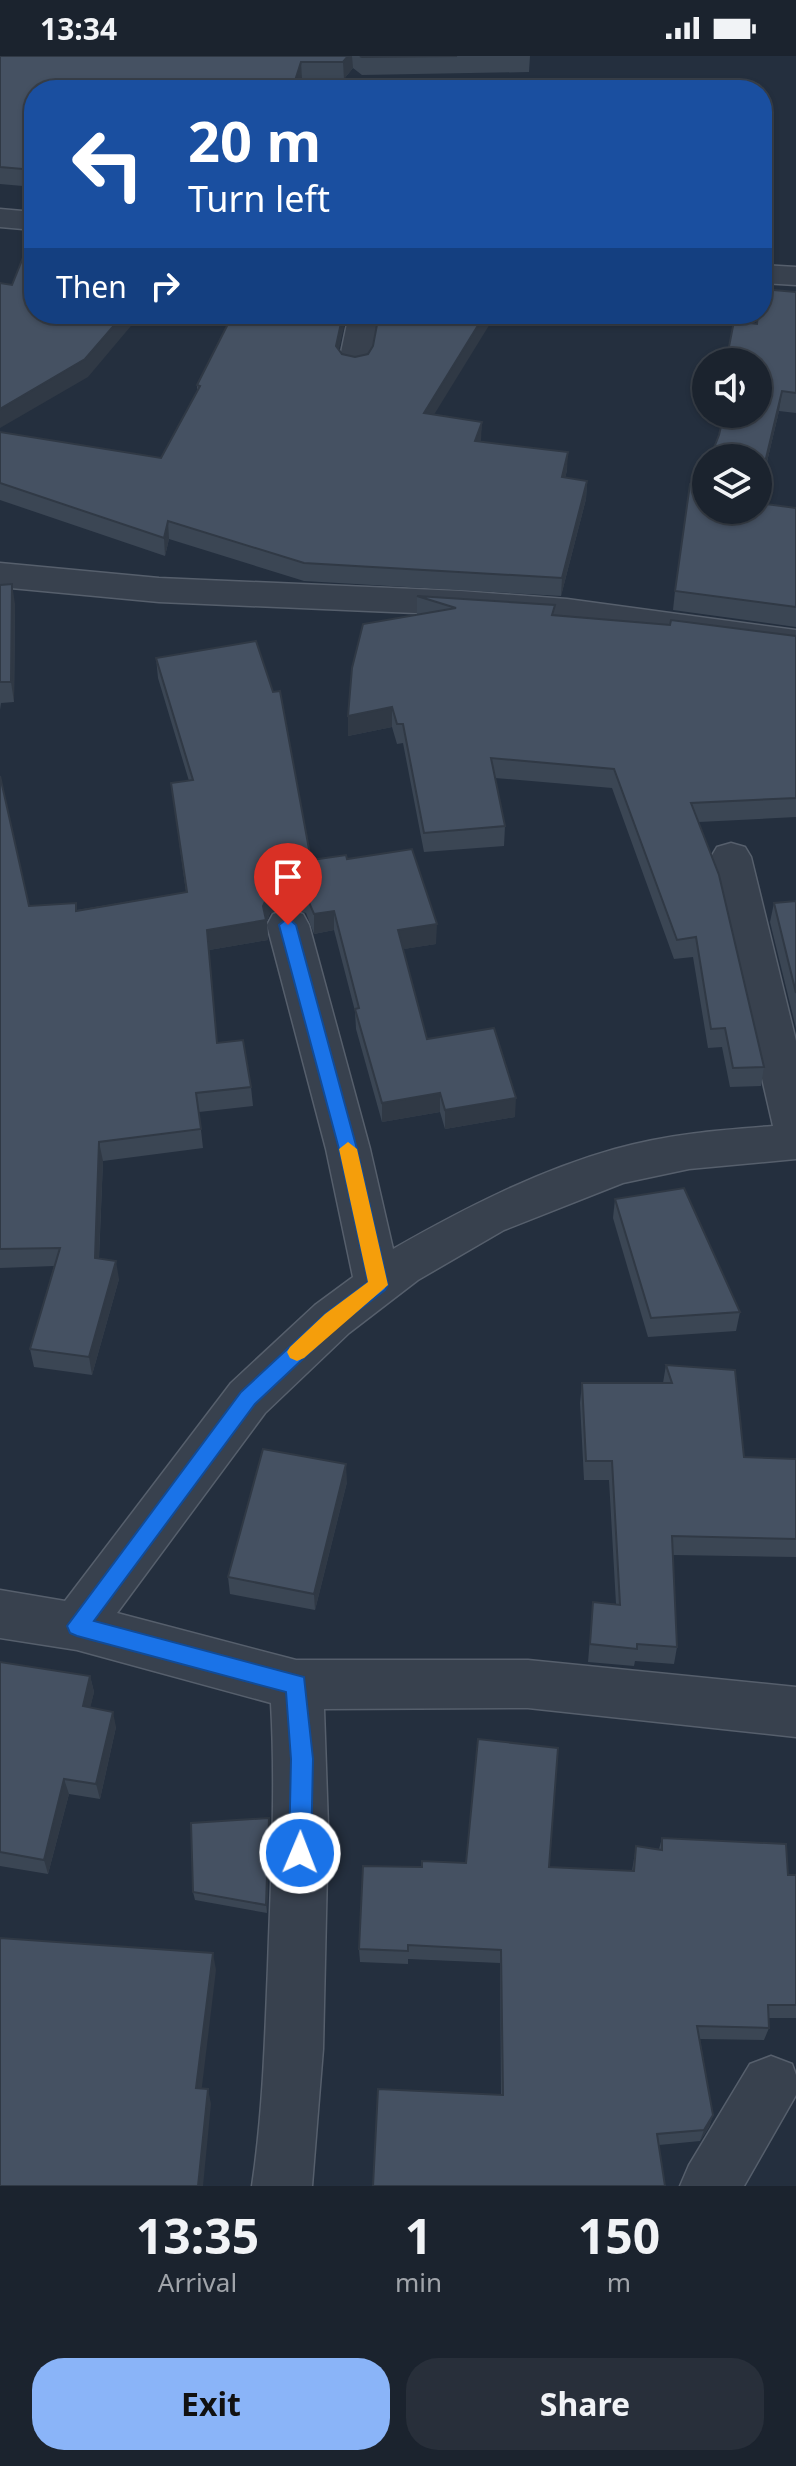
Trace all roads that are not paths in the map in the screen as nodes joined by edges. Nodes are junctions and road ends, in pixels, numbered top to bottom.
1 (0, 218) edge
2 (24, 220) edge
3 (772, 275) edge
4 (796, 276) edge
5 (363, 324) edge
6 (355, 362) edge
7 (0, 575) edge
8 (796, 642) edge
9 (731, 857) dead end
10 (288, 925) dead end
11 (796, 1131) edge
12 (796, 1141) edge
13 (378, 1285) junction
14 (0, 1614) edge
15 (77, 1626) junction
16 (296, 1685) junction
17 (796, 1712) edge
18 (771, 2085) dead end
19 (282, 2186) edge
20 (710, 2186) edge

1 - 2 street
3 - 4 street
5 - 6 street
7 - 8 street
9 - 11 street
10 - 13 street
12 - 13 street
13 - 15 street
14 - 15 street
15 - 16 street
16 - 17 street
16 - 19 street
18 - 20 street

